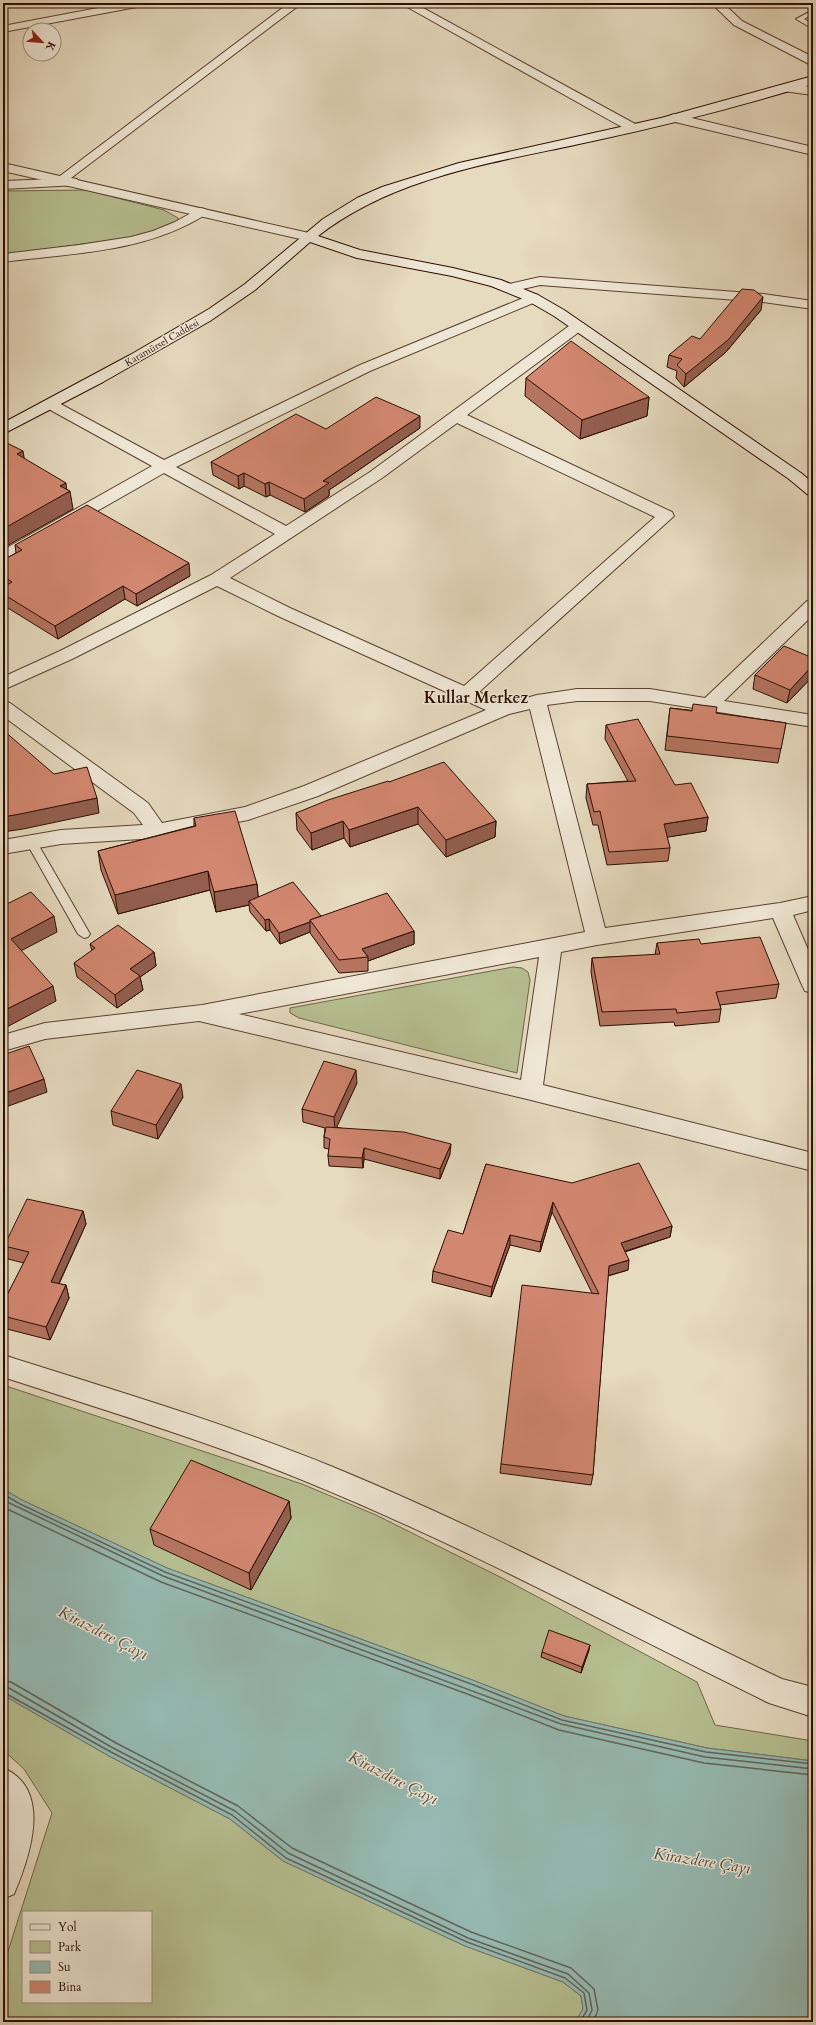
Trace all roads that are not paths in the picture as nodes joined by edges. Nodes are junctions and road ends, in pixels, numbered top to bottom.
1 (142, 3) edge
2 (296, 3) edge
3 (406, 3) edge
4 (717, 3) edge
5 (813, 12) edge
6 (813, 27) edge
7 (3, 29) edge
8 (813, 62) edge
9 (813, 80) edge
10 (787, 88) junction
11 (813, 92) edge
12 (675, 118) junction
13 (633, 128) junction
14 (813, 151) edge
15 (3, 167) edge
16 (67, 181) junction
17 (3, 185) edge
18 (200, 212) junction
19 (309, 237) junction
20 (3, 258) edge
21 (510, 288) junction
22 (533, 298) junction
23 (813, 305) edge
24 (578, 326) junction
25 (50, 404) junction
26 (456, 416) junction
27 (3, 429) edge
28 (165, 466) junction
29 (813, 491) edge
30 (286, 533) junction
31 (3, 557) edge
32 (217, 579) junction
33 (813, 605) edge
34 (3, 684) edge
35 (467, 693) junction
36 (537, 701) junction
37 (710, 704) junction
38 (3, 707) edge
39 (502, 710) junction
40 (813, 722) edge
41 (157, 831) junction
42 (32, 842) junction
43 (3, 847) edge
44 (813, 903) edge
45 (780, 910) junction
46 (84, 934) dead end
47 (597, 937) junction
48 (551, 947) junction
49 (813, 985) edge
50 (199, 1013) junction
51 (3, 1043) edge
52 (531, 1091) junction
53 (813, 1162) edge
54 (3, 1366) edge
55 (813, 1702) edge
56 (3, 1783) edge
57 (3, 1883) edge

1 - 7 street
2 - 16 street
3 - 13 street
4 - 8 street
5 - 6 lane
9 - 10 street, Karamürsel Caddesi
10 - 11 street
10 - 12 street, Karamürsel Caddesi
12 - 13 street, Karamürsel Caddesi
12 - 14 street
13 - 19 street, Karamürsel Caddesi
15 - 16 street
16 - 17 street
16 - 18 street
18 - 19 street
18 - 20 street
19 - 21 street
19 - 25 street, Karamürsel Caddesi
21 - 22 street
21 - 23 street
22 - 24 street
22 - 28 street
24 - 26 street
24 - 29 street
25 - 27 street, Karamürsel Caddesi
25 - 28 street
26 - 30 street
26 - 35 street
28 - 30 street
28 - 31 street
30 - 32 street
32 - 34 street
32 - 35 street
33 - 37 street
35 - 39 street
36 - 37 street
36 - 39 street
36 - 47 street
37 - 40 street
38 - 41 street
39 - 41 street
41 - 42 street
42 - 43 street
42 - 46 lane
44 - 45 street
45 - 47 street
45 - 49 street
47 - 48 street
48 - 50 street
48 - 52 street
50 - 51 street
50 - 52 street
52 - 53 street
54 - 55 street
56 - 57 street

